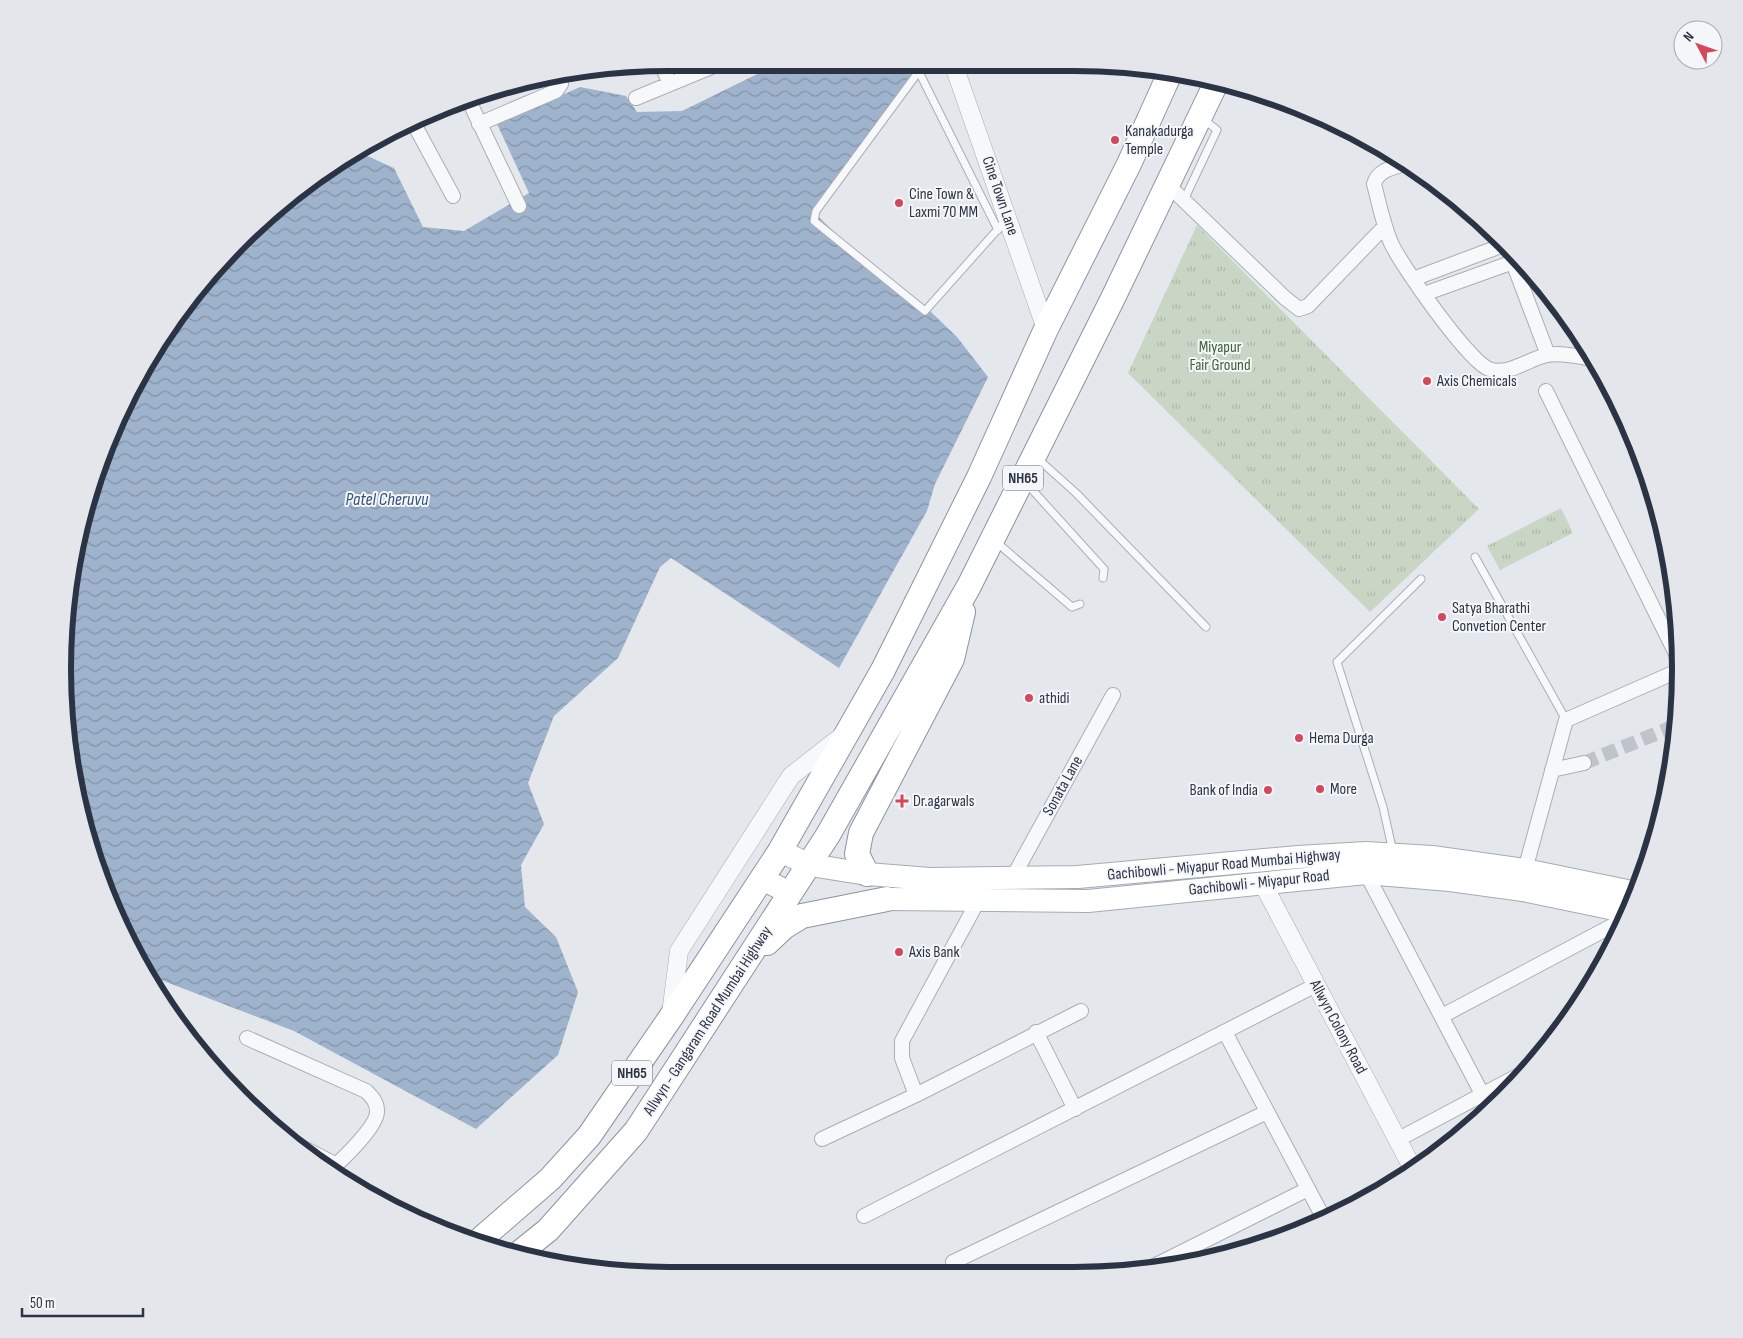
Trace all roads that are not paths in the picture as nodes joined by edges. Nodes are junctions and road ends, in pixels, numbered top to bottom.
1 (664, 71) edge
2 (701, 71) edge
3 (955, 71) edge
4 (919, 72) joint
5 (1167, 79) edge
6 (560, 82) edge
7 (670, 84) junction
8 (1214, 89) edge
9 (636, 98) dead end
10 (471, 105) edge
11 (479, 124) junction
12 (416, 128) edge
13 (1397, 166) edge
14 (1176, 192) junction
15 (453, 196) dead end
16 (519, 206) dead end
17 (1003, 224) junction
18 (1385, 226) junction
19 (1498, 247) edge
20 (1512, 263) edge
21 (1519, 271) edge
22 (1413, 279) junction
23 (1424, 294) junction
24 (1046, 329) junction
25 (1548, 355) junction
26 (1585, 358) edge
27 (1546, 391) dead end
28 (1034, 457) junction
29 (1022, 479) junction
30 (992, 539) junction
31 (1475, 557) dead end
32 (1103, 578) dead end
33 (1421, 579) dead end
34 (969, 586) junction
35 (1080, 604) dead end
36 (1206, 627) dead end
37 (1671, 643) edge
38 (1672, 674) edge
39 (1113, 695) dead end
40 (1566, 720) junction
41 (847, 732) junction
42 (1584, 763) tunnel mouth
43 (1552, 770) junction
44 (780, 850) junction
45 (1393, 855) junction
46 (810, 865) junction
47 (1525, 870) junction
48 (1366, 873) junction
49 (868, 874) junction
50 (1013, 877) junction
51 (762, 879) junction
52 (1262, 882) junction
53 (1629, 891) edge
54 (790, 893) junction
55 (887, 899) joint
56 (979, 899) junction
57 (1620, 910) edge
58 (1614, 925) edge
59 (748, 960) junction
60 (1316, 985) junction
61 (1081, 1011) dead end
62 (1442, 1016) junction
63 (671, 1017) junction
64 (1036, 1032) junction
65 (1225, 1032) junction
66 (247, 1038) dead end
67 (1505, 1083) edge
68 (916, 1095) junction
69 (1482, 1095) junction
70 (1486, 1102) edge
71 (1075, 1109) junction
72 (1267, 1112) junction
73 (822, 1138) dead end
74 (1397, 1140) junction
75 (1410, 1163) edge
76 (336, 1165) edge
77 (1308, 1189) junction
78 (1321, 1213) edge
79 (864, 1216) dead end
80 (483, 1237) edge
81 (525, 1249) edge
82 (1168, 1259) edge
83 (953, 1262) dead end

1 - 7 street
2 - 7 street
3 - 17 street, Cine Town Lane
4 - 17 lane
4 - 17 lane
5 - 24 highway, NH65
6 - 11 street
7 - 9 street
8 - 14 highway, NH65
10 - 11 street
11 - 16 street
12 - 15 street
13 - 18 street
14 - 18 street
14 - 28 highway, NH65
17 - 24 street, Cine Town Lane
18 - 22 street
19 - 22 street
20 - 23 street
21 - 25 street
22 - 23 street
23 - 25 street
24 - 41 highway, NH65
25 - 26 street
27 - 37 street
28 - 29 highway, NH65
28 - 36 lane
29 - 30 highway, NH65
29 - 32 lane
30 - 34 highway, NH65
30 - 35 lane
31 - 40 lane
33 - 45 lane
34 - 46 highway, NH65
34 - 49 highway
38 - 40 street
39 - 50 street, Sonata Lane
40 - 43 street
41 - 44 highway, NH65
41 - 63 street
42 - 43 street
43 - 47 street
44 - 46 main road, Gachibowli - Miyapur Road Mumbai Highway
44 - 51 highway, NH65
45 - 47 main road, Gachibowli - Miyapur Road Mumbai Highway
45 - 50 main road, Gachibowli - Miyapur Road Mumbai Highway
46 - 49 main road, Gachibowli - Miyapur Road Mumbai Highway
46 - 54 highway, NH65
47 - 53 main road, Gachibowli - Miyapur Road Mumbai Highway
48 - 52 main road, Gachibowli - Miyapur Road
48 - 57 main road, Gachibowli - Miyapur Road
48 - 62 street
49 - 50 main road, Gachibowli - Miyapur Road Mumbai Highway
51 - 54 main road
51 - 63 highway, Allwyn - Gangaram Road Mumbai Highway / NH65
52 - 56 main road, Gachibowli - Miyapur Road
52 - 60 street, Allwyn Colony Road
54 - 59 highway, Allwyn - Gangaram Road Mumbai Highway / NH65
55 - 56 main road, Gachibowli - Miyapur Road
55 - 59 highway
56 - 68 street
58 - 62 street
59 - 81 highway, Allwyn - Gangaram Road Mumbai Highway / NH65
60 - 65 street
60 - 74 street, Allwyn Colony Road
61 - 64 street
62 - 69 street
63 - 80 highway, Allwyn - Gangaram Road Mumbai Highway / NH65
64 - 68 street
64 - 71 street
65 - 71 street
65 - 72 street
66 - 76 street
67 - 69 street
68 - 73 street
69 - 70 street
69 - 74 street
71 - 79 street
72 - 77 street
72 - 83 street
74 - 75 street, Allwyn Colony Road
77 - 78 street
77 - 82 street

